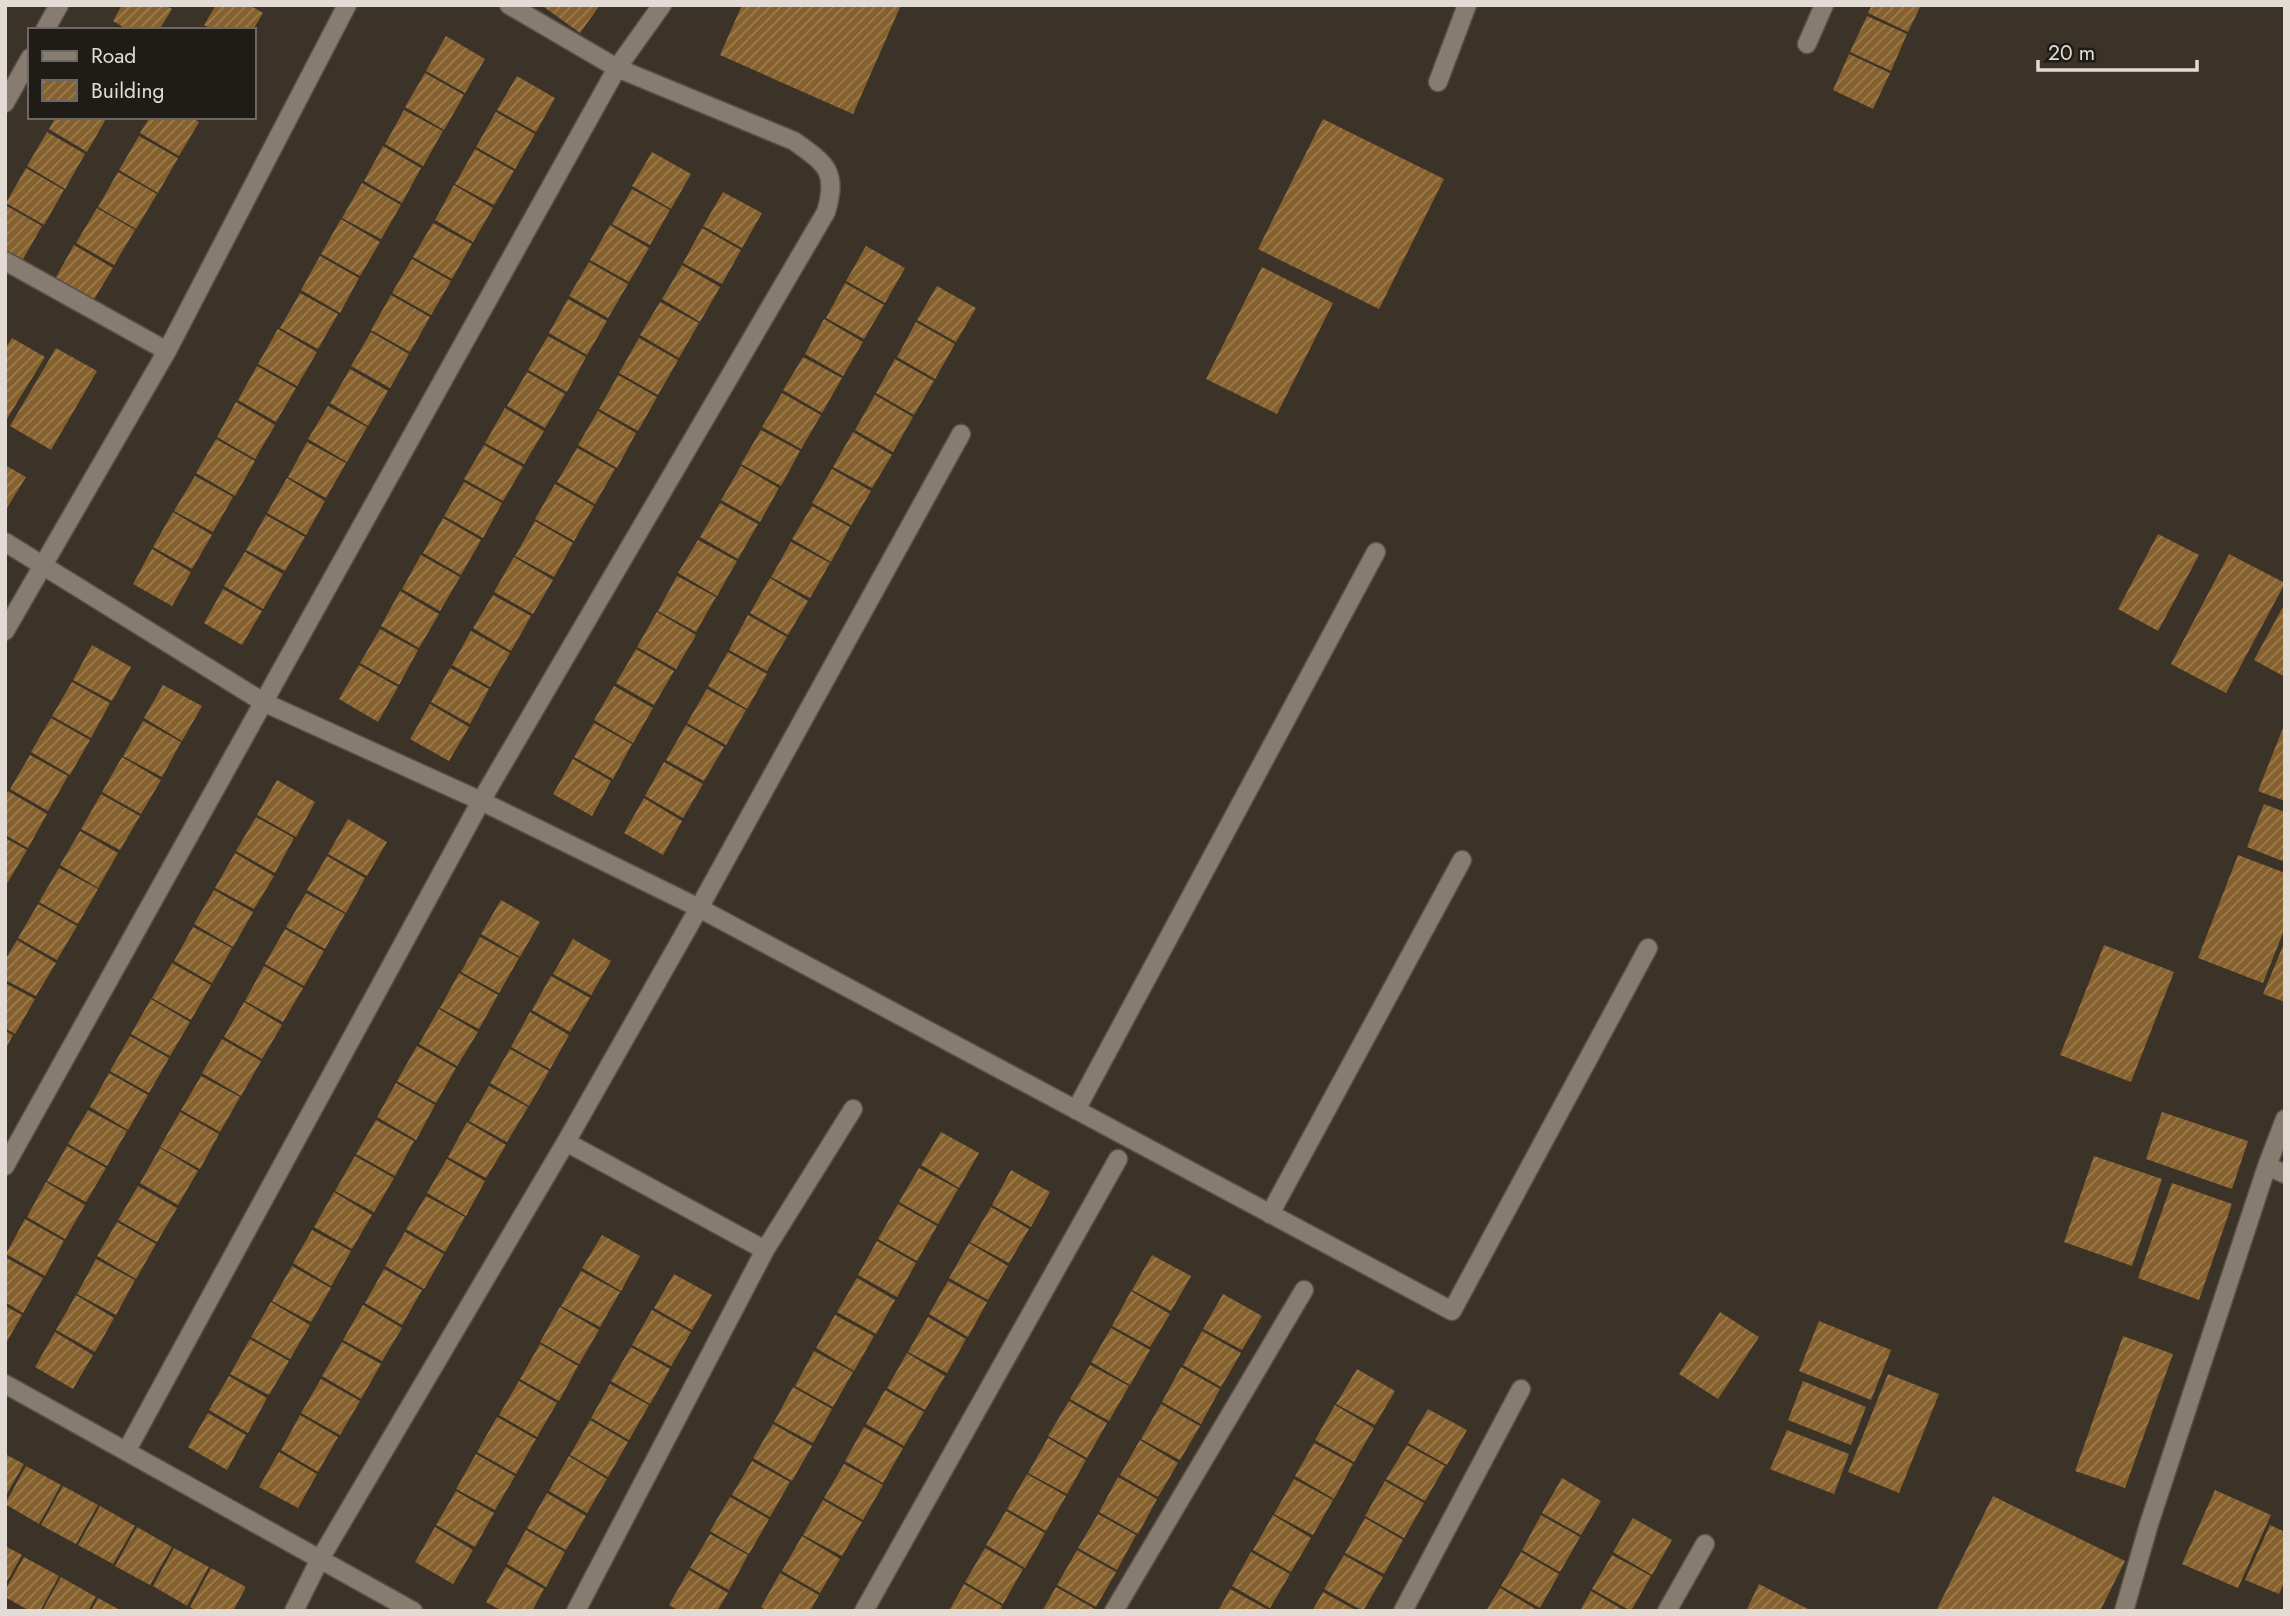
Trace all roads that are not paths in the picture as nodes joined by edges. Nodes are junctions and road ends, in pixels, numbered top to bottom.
1 (347, 5) edge
2 (509, 5) edge
3 (662, 5) edge
4 (1467, 5) edge
5 (1824, 5) edge
6 (58, 6) edge
7 (46, 28) edge
8 (1807, 44) dead end
9 (28, 62) edge
10 (617, 68) junction
11 (1438, 82) dead end
12 (5, 103) edge
13 (5, 261) edge
14 (167, 351) junction
15 (961, 434) dead end
16 (5, 542) edge
17 (1376, 552) dead end
18 (43, 564) junction
19 (5, 631) edge
20 (263, 702) junction
21 (481, 802) junction
22 (1462, 860) dead end
23 (699, 908) junction
24 (1648, 948) dead end
25 (853, 1110) dead end
26 (1076, 1110) junction
27 (2285, 1119) edge
28 (566, 1142) junction
29 (1118, 1159) dead end
30 (5, 1166) edge
31 (2267, 1167) junction
32 (2285, 1174) edge
33 (1270, 1214) junction
34 (765, 1250) junction
35 (1304, 1290) dead end
36 (5, 1384) edge
37 (1521, 1389) dead end
38 (127, 1450) junction
39 (1705, 1544) dead end
40 (320, 1559) junction
41 (294, 1611) edge
42 (413, 1611) edge
43 (576, 1611) edge
44 (864, 1611) edge
45 (1114, 1611) edge
46 (1403, 1611) edge
47 (1667, 1611) edge
48 (2124, 1611) edge

1 - 14 street
2 - 10 street
3 - 10 street
4 - 11 street
5 - 8 street
6 - 7 street
9 - 12 street
10 - 20 street
10 - 21 street
13 - 14 street
14 - 18 street
15 - 23 street
16 - 18 street
17 - 26 street
18 - 19 street
18 - 20 street
20 - 21 street
20 - 30 street
21 - 23 street
21 - 38 street
22 - 33 street
23 - 26 street
23 - 28 street
24 - 33 street
25 - 34 street
26 - 33 street
27 - 31 street
28 - 34 street
28 - 40 street
29 - 44 street
31 - 32 street
31 - 48 street
34 - 43 street
35 - 45 street
36 - 38 street
37 - 46 street
38 - 40 street
39 - 47 street
40 - 41 street
40 - 42 street

